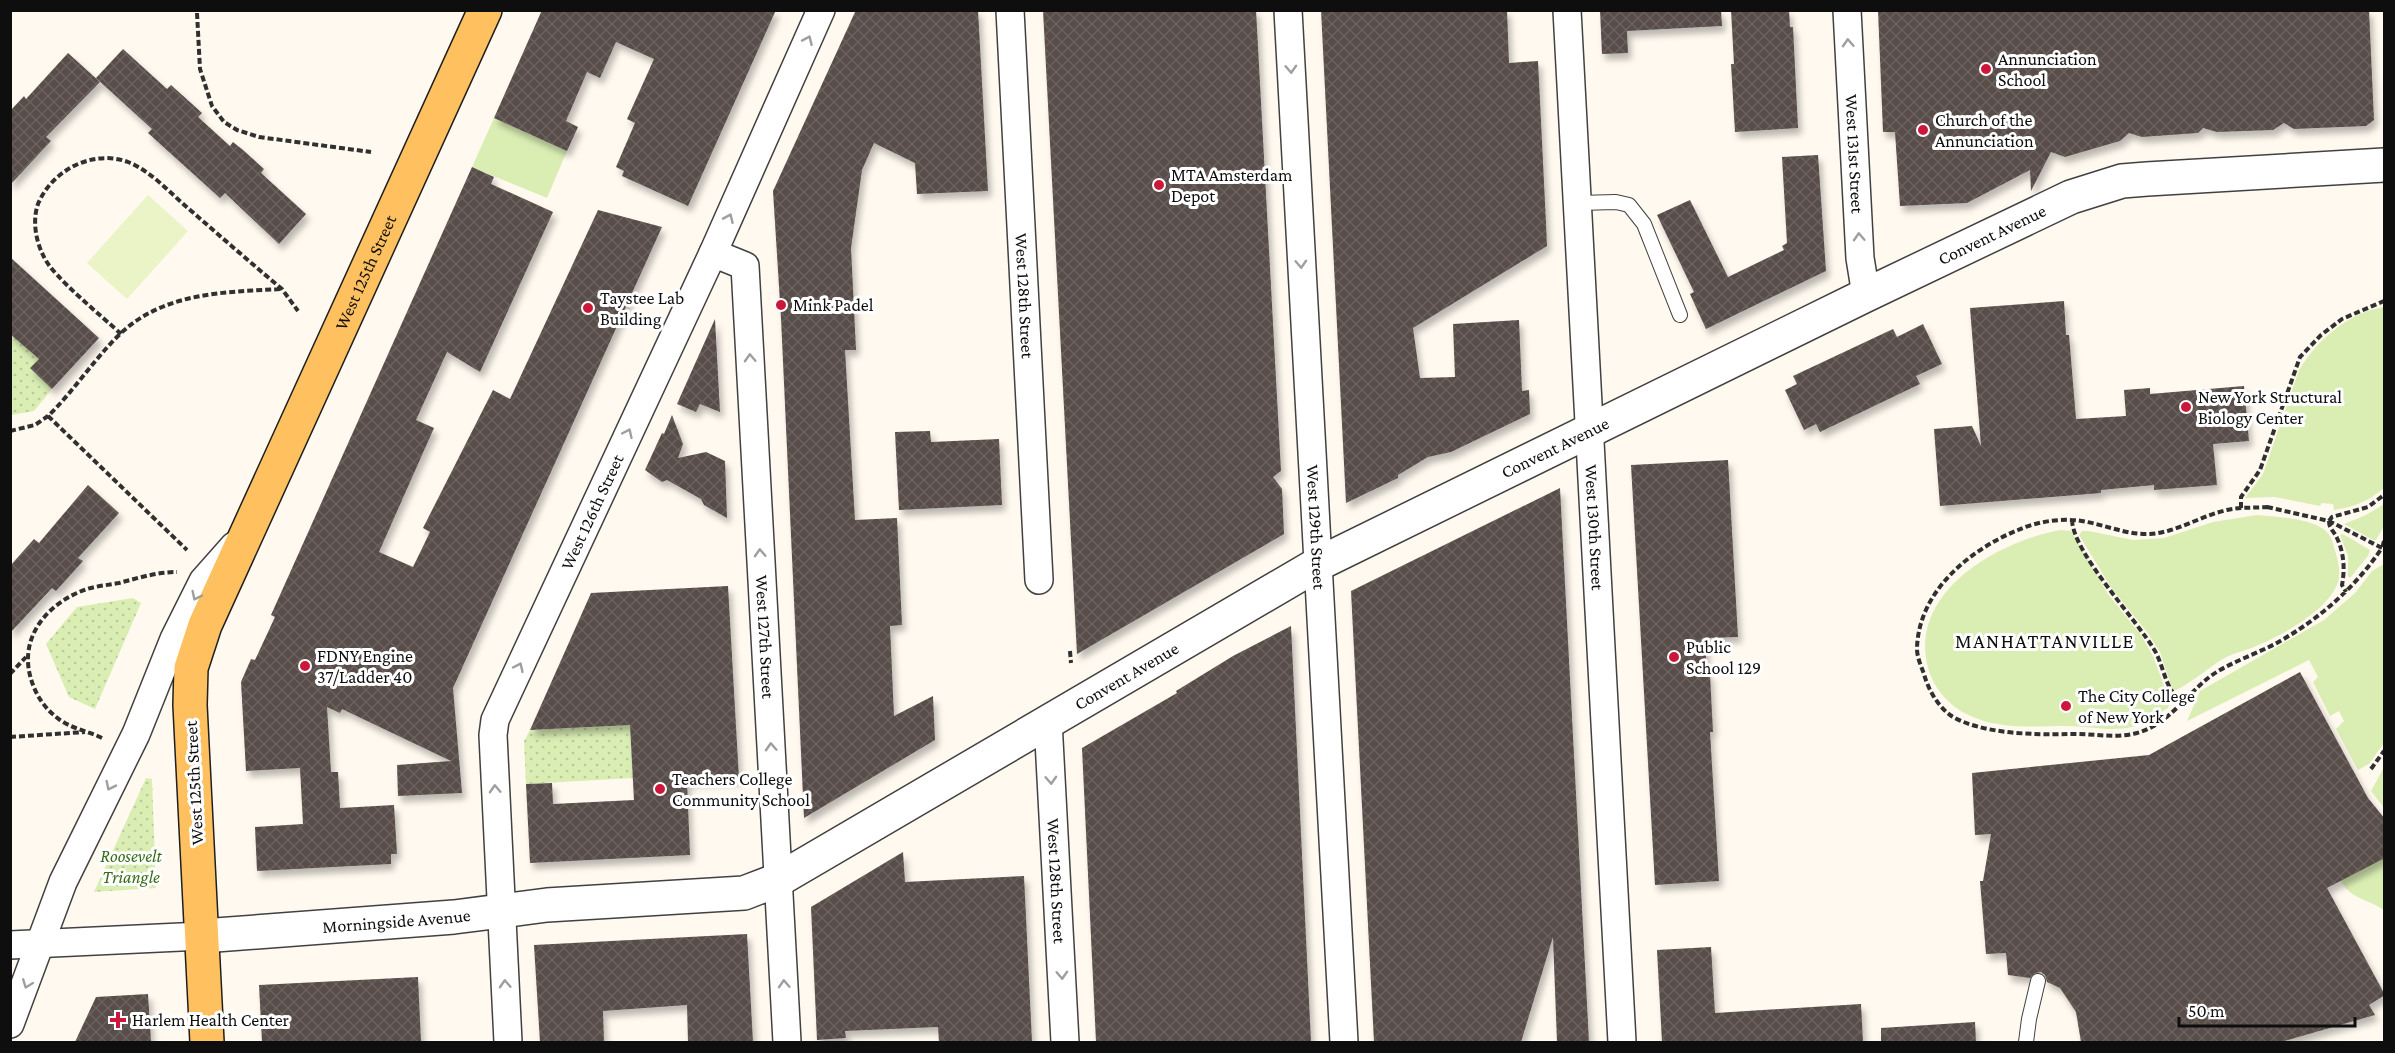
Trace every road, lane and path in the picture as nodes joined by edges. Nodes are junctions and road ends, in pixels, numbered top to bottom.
1 (485, 10) edge
2 (821, 10) edge
3 (1010, 10) edge
4 (1288, 10) edge
5 (1568, 10) edge
6 (1846, 10) edge
7 (197, 13) dead end
8 (371, 152) dead end
9 (2385, 165) edge
10 (1578, 203) junction
11 (713, 253) junction
12 (282, 289) junction
13 (1866, 295) junction
14 (2385, 300) edge
15 (298, 311) dead end
16 (1680, 315) dead end
17 (121, 334) junction
18 (48, 416) junction
19 (10, 431) edge
20 (1589, 431) junction
21 (2385, 495) edge
22 (2241, 508) junction
23 (2072, 520) junction
24 (2329, 521) junction
25 (245, 533) junction
26 (2385, 541) edge
27 (2383, 548) edge
28 (187, 550) dead end
29 (1318, 564) junction
30 (177, 572) dead end
31 (1039, 580) dead end
32 (2346, 592) junction
33 (1070, 651) dead end
34 (26, 657) junction
35 (1071, 663) dead end
36 (10, 674) edge
37 (2183, 702) junction
38 (1048, 722) junction
39 (90, 731) junction
40 (10, 737) edge
41 (102, 738) dead end
42 (2385, 751) edge
43 (2371, 769) dead end
44 (778, 879) junction
45 (501, 911) junction
46 (202, 936) junction
47 (42, 943) junction
48 (10, 945) edge
49 (2038, 981) dead end
50 (10, 1024) edge
51 (207, 1042) edge
52 (507, 1042) edge
53 (787, 1042) edge
54 (1065, 1042) edge
55 (1344, 1042) edge
56 (1622, 1042) edge
57 (2026, 1042) edge

1 - 25 main road, West 125th Street
11 -> 2 street, West 126th Street
3 - 31 street, West 128th Street
4 -> 29 street, West 129th Street
5 - 10 street, West 130th Street
13 -> 6 street, West 131st Street
7 - 8 path
9 - 13 street, Convent Avenue
10 - 16 lane
10 - 20 street, West 130th Street
44 -> 11 street, West 127th Street
45 -> 11 street, West 126th Street
12 - 15 path
12 - 17 path
12 - 17 path
13 - 20 street, Convent Avenue
14 - 22 path
17 - 18 path
18 - 19 path
18 - 28 path
20 - 29 street, Convent Avenue
20 - 56 street, West 130th Street
21 - 24 path
22 - 23 path
22 - 24 path
23 - 37 path
23 - 37 path
24 - 27 path
24 - 32 path
25 - 46 main road, West 125th Street
25 -> 47 street, West 125th Street
26 - 27 path
27 - 32 path
29 - 38 street, Convent Avenue
29 - 55 street, West 129th Street
30 - 34 path
32 - 37 path
33 - 35 path
34 - 36 path
34 - 39 path
38 - 44 street, Convent Avenue
38 -> 54 street, West 128th Street
39 - 40 path
39 - 41 path
42 - 43 path
44 - 45 street, Morningside Avenue
53 -> 44 street, West 127th Street
45 - 46 street, Morningside Avenue
52 -> 45 street, West 126th Street
46 - 47 street, Morningside Avenue
46 - 51 main road, West 125th Street
47 - 48 street, Morningside Avenue
47 -> 50 street, West 125th Street
49 - 57 lane

